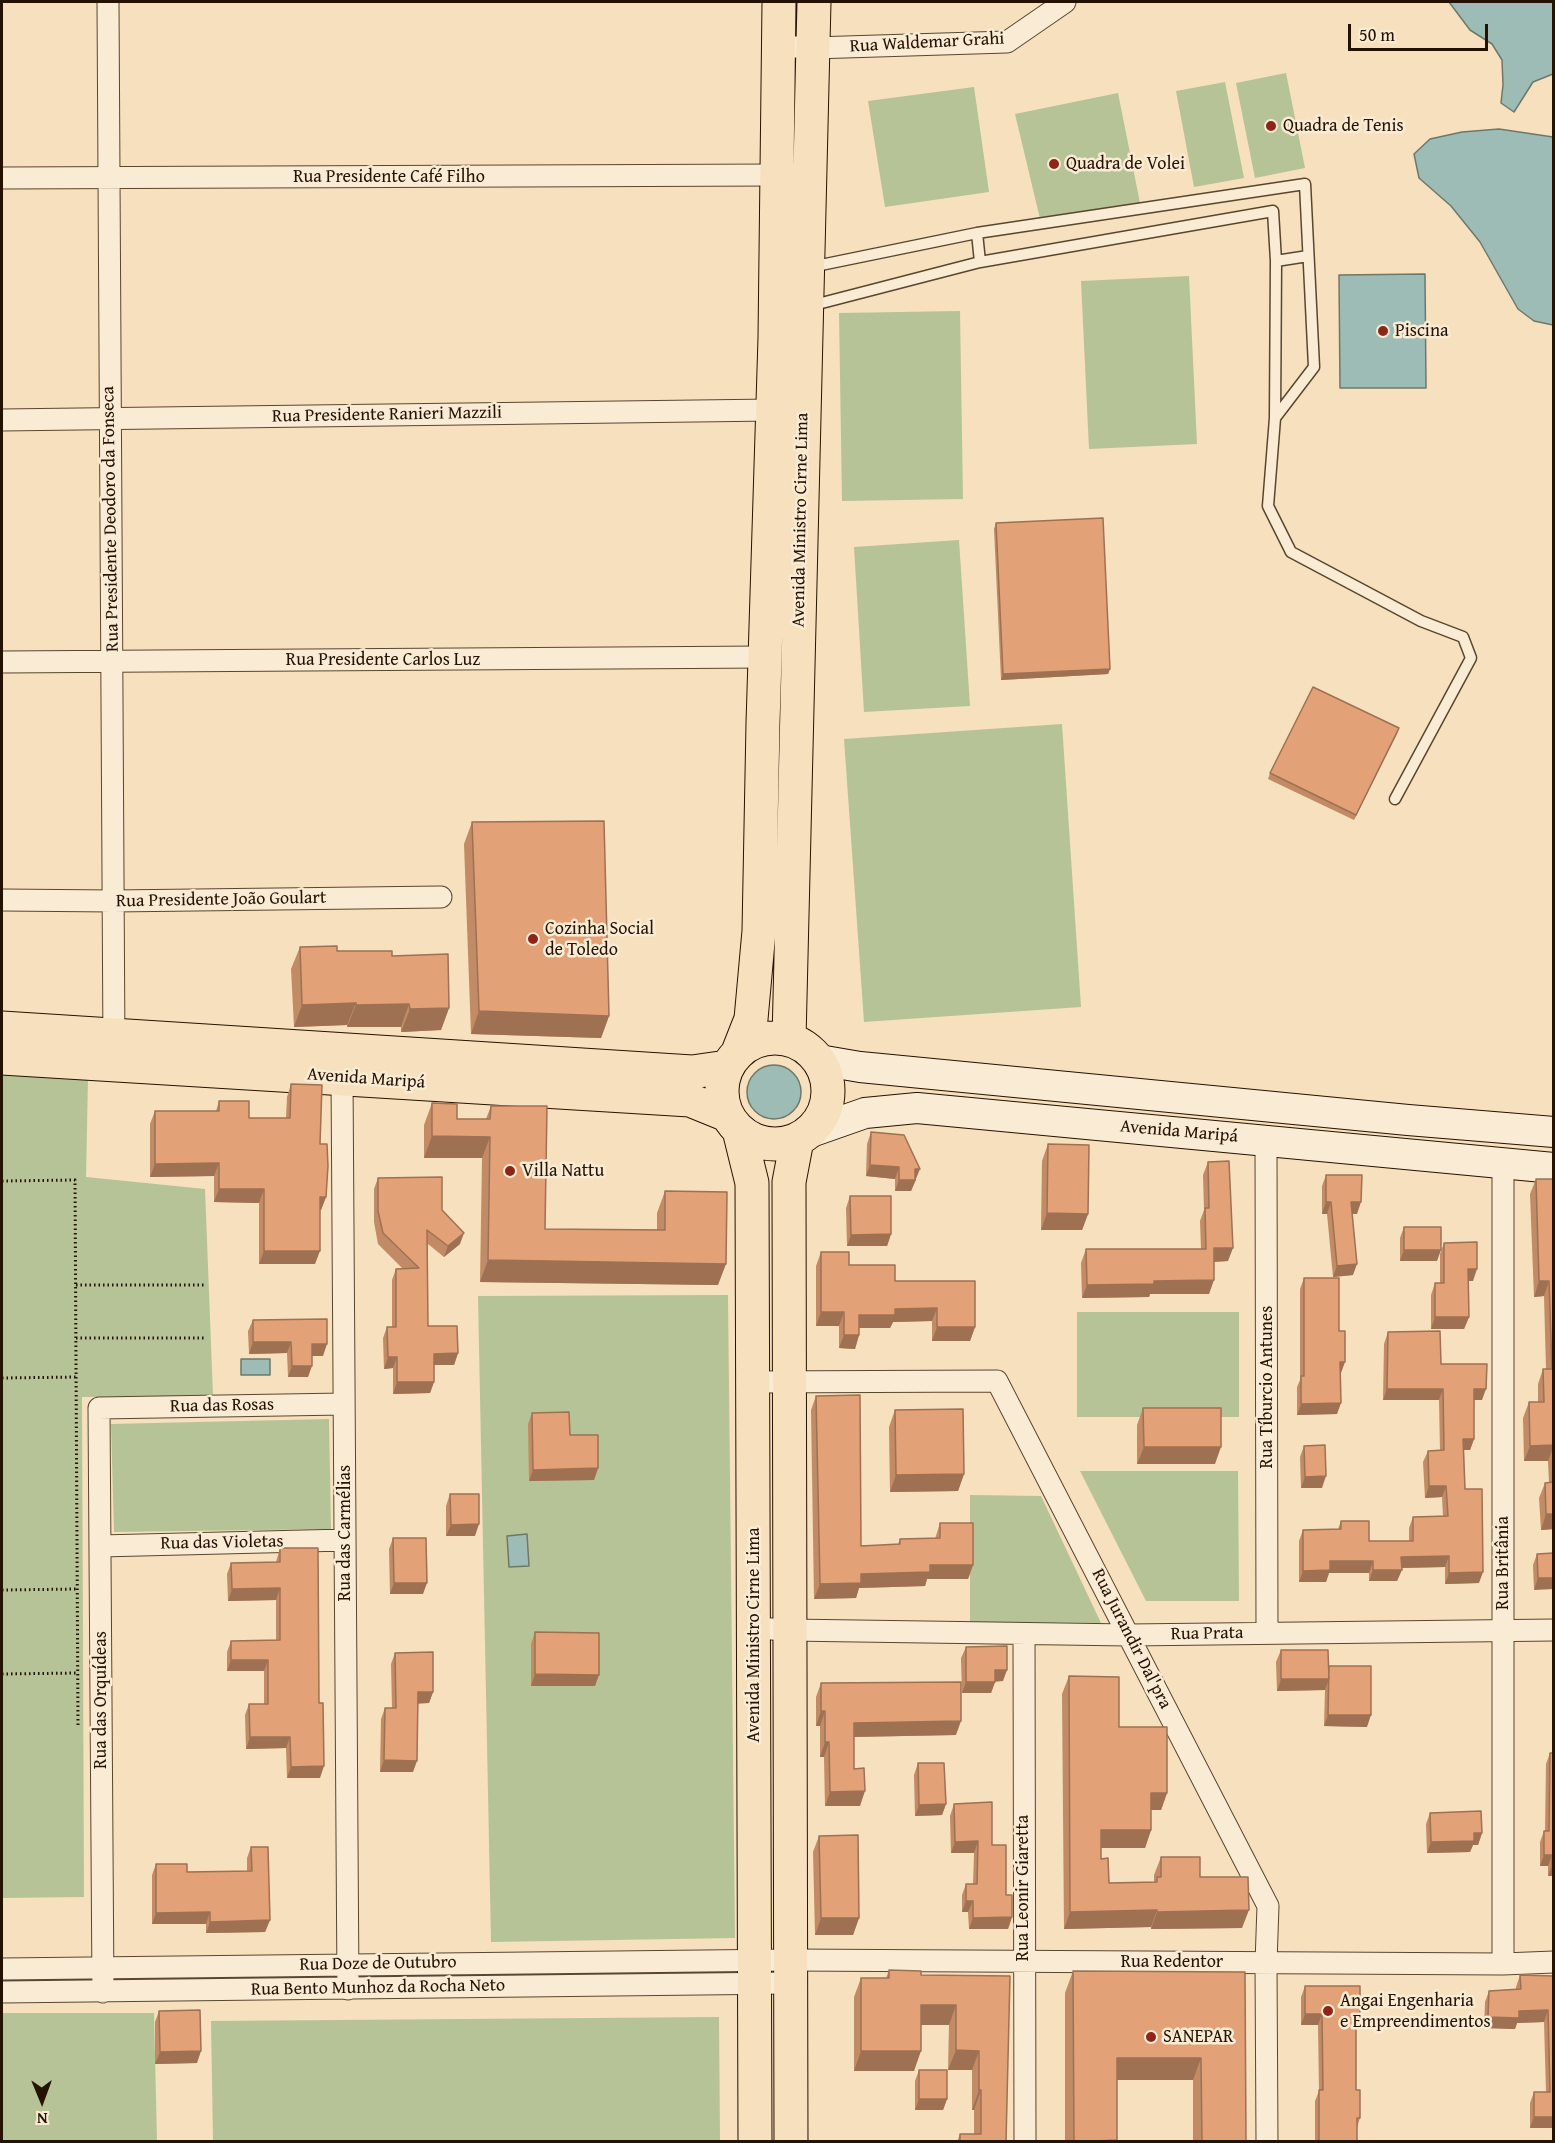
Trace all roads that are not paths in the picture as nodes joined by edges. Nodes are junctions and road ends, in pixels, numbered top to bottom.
1 (108, 2) edge
2 (779, 2) edge
3 (813, 2) edge
4 (1065, 2) edge
5 (778, 46) junction
6 (813, 48) junction
7 (778, 126) junction
8 (810, 163) junction
9 (776, 175) junction
10 (2, 178) edge
11 (109, 178) junction
12 (977, 233) junction
13 (1308, 256) junction
14 (1276, 261) junction
15 (980, 262) junction
16 (808, 268) junction
17 (807, 307) junction
18 (1275, 418) junction
19 (109, 419) junction
20 (2, 420) edge
21 (783, 420) junction
22 (765, 657) junction
23 (2, 662) edge
24 (112, 662) junction
25 (1395, 799) dead end
26 (441, 897) dead end
27 (2, 900) edge
28 (113, 901) junction
29 (2, 1028) edge
30 (789, 1039) junction
31 (114, 1050) junction
32 (2, 1058) edge
33 (732, 1060) junction
34 (819, 1060) junction
35 (433, 1069) junction
36 (477, 1071) junction
37 (342, 1077) junction
38 (733, 1123) junction
39 (1554, 1132) edge
40 (802, 1137) junction
41 (1266, 1141) junction
42 (1503, 1163) junction
43 (1554, 1168) edge
44 (789, 1381) junction
45 (753, 1382) junction
46 (344, 1404) junction
47 (99, 1408) joint
48 (345, 1540) junction
49 (100, 1546) junction
50 (754, 1628) junction
51 (789, 1630) junction
52 (1503, 1630) junction
53 (1554, 1630) edge
54 (1267, 1633) junction
55 (1024, 1634) junction
56 (1129, 1635) junction
57 (1023, 1961) junction
58 (1554, 1962) edge
59 (1266, 1963) junction
60 (1503, 1964) junction
61 (347, 1965) junction
62 (102, 1968) junction
63 (2, 1969) edge
64 (790, 1971) junction
65 (755, 1972) junction
66 (348, 1989) junction
67 (2, 1992) edge
68 (103, 1992) junction
69 (755, 2142) edge
70 (791, 2142) edge
71 (1024, 2142) edge
72 (1268, 2142) edge

1 - 11 street, Rua Presidente Deodoro da Fonseca
2 - 5 main road
3 - 6 main road, Avenida Ministro Cirne Lima
4 - 6 street, Rua Waldemar Grahi
5 - 6 street, Rua Waldemar Grahi
5 - 7 main road
6 - 8 main road, Avenida Ministro Cirne Lima
7 - 8 main road
7 - 9 main road
8 - 16 main road, Avenida Ministro Cirne Lima
9 - 11 street, Rua Presidente Café Filho
9 - 21 main road
10 - 11 street, Rua Presidente Café Filho
11 - 19 street, Rua Presidente Deodoro da Fonseca
12 - 13 lane
12 - 15 lane
12 - 16 lane
13 - 14 lane
13 - 18 lane
14 - 15 lane
14 - 18 lane
15 - 17 lane
16 - 17 main road, Avenida Ministro Cirne Lima
17 - 21 main road, Avenida Ministro Cirne Lima
18 - 25 lane
19 - 20 street, Rua Presidente Ranieri Mazzili
19 - 21 street, Rua Presidente Ranieri Mazzili
19 - 24 street, Rua Presidente Deodoro da Fonseca
21 - 22 main road
21 - 30 main road, Avenida Ministro Cirne Lima
22 - 24 street, Rua Presidente Carlos Luz
22 - 33 main road
23 - 24 street, Rua Presidente Carlos Luz
24 - 28 street, Rua Presidente Deodoro da Fonseca
26 - 28 street, Rua Presidente João Goulart
27 - 28 street, Rua Presidente João Goulart
28 - 31 street, Rua Presidente Deodoro da Fonseca
29 - 31 main road, Avenida Maripá
30 - 33 main road
30 - 34 main road
31 - 32 main road, Avenida Maripá
31 - 35 main road, Avenida Maripá
31 - 37 main road, Avenida Maripá
33 - 36 main road, Avenida Maripá
33 - 38 main road
34 - 39 main road, Avenida Maripá
34 - 40 main road
35 - 36 main road, Avenida Maripá
35 - 37 main road, Avenida Maripá
36 - 38 main road, Avenida Maripá
37 - 46 street, Rua das Carmélias
38 - 40 main road
38 - 45 main road, Avenida Ministro Cirne Lima
40 - 41 main road, Avenida Maripá
40 - 44 main road, Avenida Ministro Cirne Lima
41 - 42 main road, Avenida Maripá
41 - 54 street, Rua Tíburcio Antunes
42 - 43 main road, Avenida Maripá
42 - 52 street, Rua Britânia
44 - 45 street, Rua Jurandir Dal'pra
44 - 51 main road, Avenida Ministro Cirne Lima
44 - 56 street, Rua Jurandir Dal'pra
45 - 50 main road, Avenida Ministro Cirne Lima
46 - 47 street, Rua das Rosas
46 - 48 street, Rua das Carmélias
47 - 49 street, Rua das Orquídeas
48 - 49 street, Rua das Violetas
48 - 61 street, Rua das Carmélias
49 - 62 street, Rua das Orquídeas
50 - 51 street, Rua Prata
50 - 65 main road, Avenida Ministro Cirne Lima
51 - 55 street, Rua Prata
51 - 64 main road, Avenida Ministro Cirne Lima
52 - 53 street, Rua Prata
52 - 54 street, Rua Prata
52 - 60 street, Rua Britânia
54 - 56 street, Rua Prata
55 - 56 street, Rua Prata
55 - 57 street, Rua Leonir Giaretta
56 - 59 street, Rua Jurandir Dal'pra
57 - 59 street, Rua Redentor
57 - 64 street, Rua Redentor
57 - 71 street, Rua Leonir Giaretta
58 - 60 street, Rua Redentor
59 - 60 street, Rua Redentor
59 - 72 street, Rua Jurandir Dal'pra
61 - 62 street, Rua Doze de Outubro
61 - 65 street, Rua Doze de Outubro
61 - 66 street, Rua das Carmélias
62 - 63 street, Rua Doze de Outubro
62 - 68 street, Rua das Orquídeas
64 - 65 street, Rua Redentor
64 - 70 main road, Avenida Ministro Cirne Lima
65 - 66 street, Rua Bento Munhoz da Rocha Neto
65 - 69 main road, Avenida Ministro Cirne Lima
66 - 68 street, Rua Bento Munhoz da Rocha Neto
67 - 68 street, Rua Bento Munhoz da Rocha Neto

